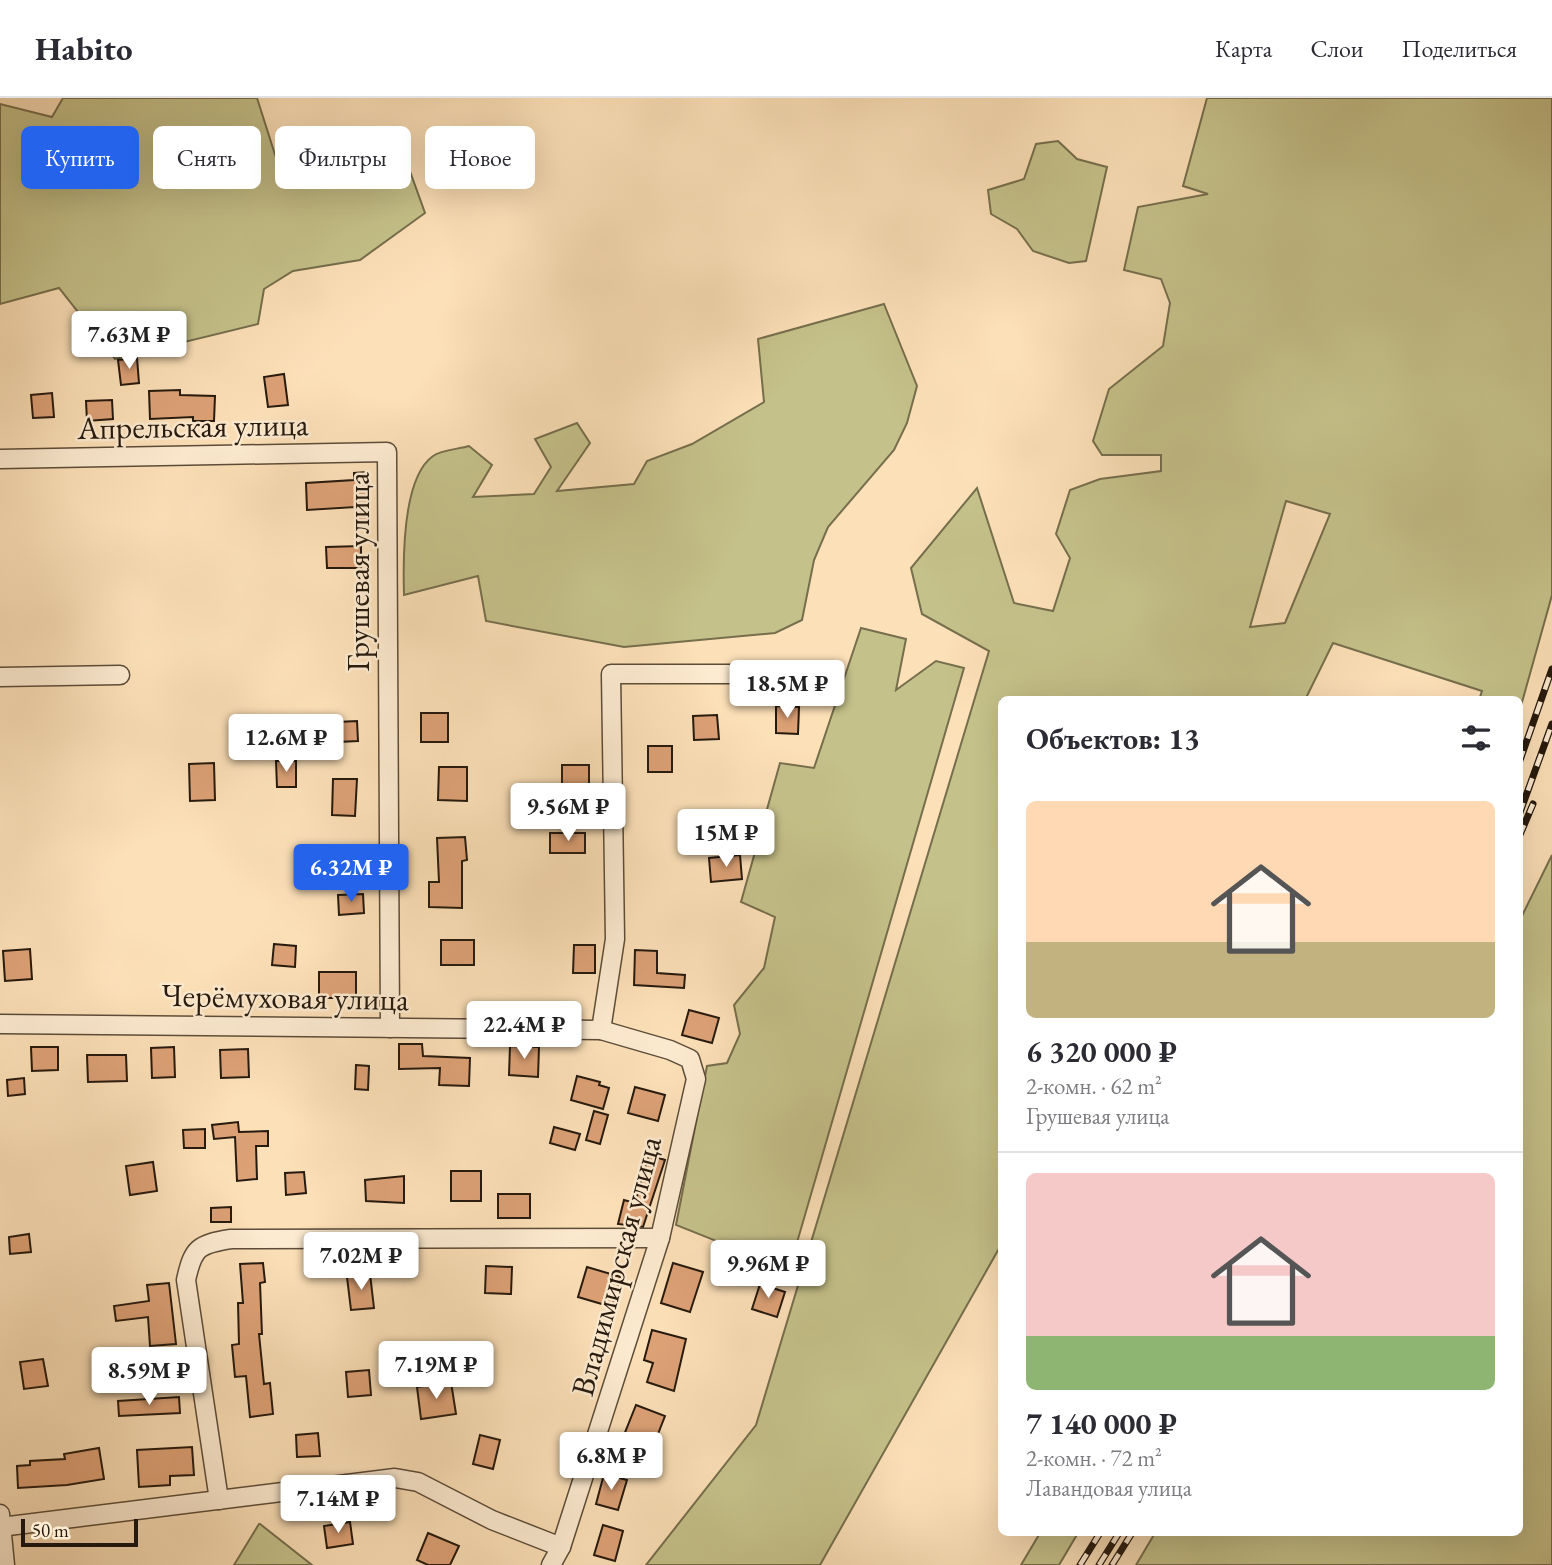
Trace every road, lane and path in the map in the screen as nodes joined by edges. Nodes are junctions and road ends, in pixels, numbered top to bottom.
1 (387, 452) joint
2 (0, 459) edge
3 (791, 674) dead end
4 (120, 675) dead end
5 (0, 677) edge
6 (0, 1024) edge
7 (390, 1028) junction
8 (601, 1030) junction
9 (690, 1059) joint
10 (660, 1238) junction
11 (219, 1500) junction
12 (0, 1522) edge
13 (561, 1546) junction
14 (5, 1565) edge
15 (551, 1565) edge

1 - 2 street, Апрельская улица
1 - 7 street, Грушевая улица
3 - 8 street
4 - 5 street
6 - 7 street, Черёмуховая улица
7 - 8 street, Черёмуховая улица
8 - 9 street, Черёмуховая улица
9 - 10 street, Владимирская улица
10 - 11 street
10 - 13 street, Владимирская улица
11 - 12 street
11 - 13 street
12 - 14 street
13 - 15 street, Владимирская улица

